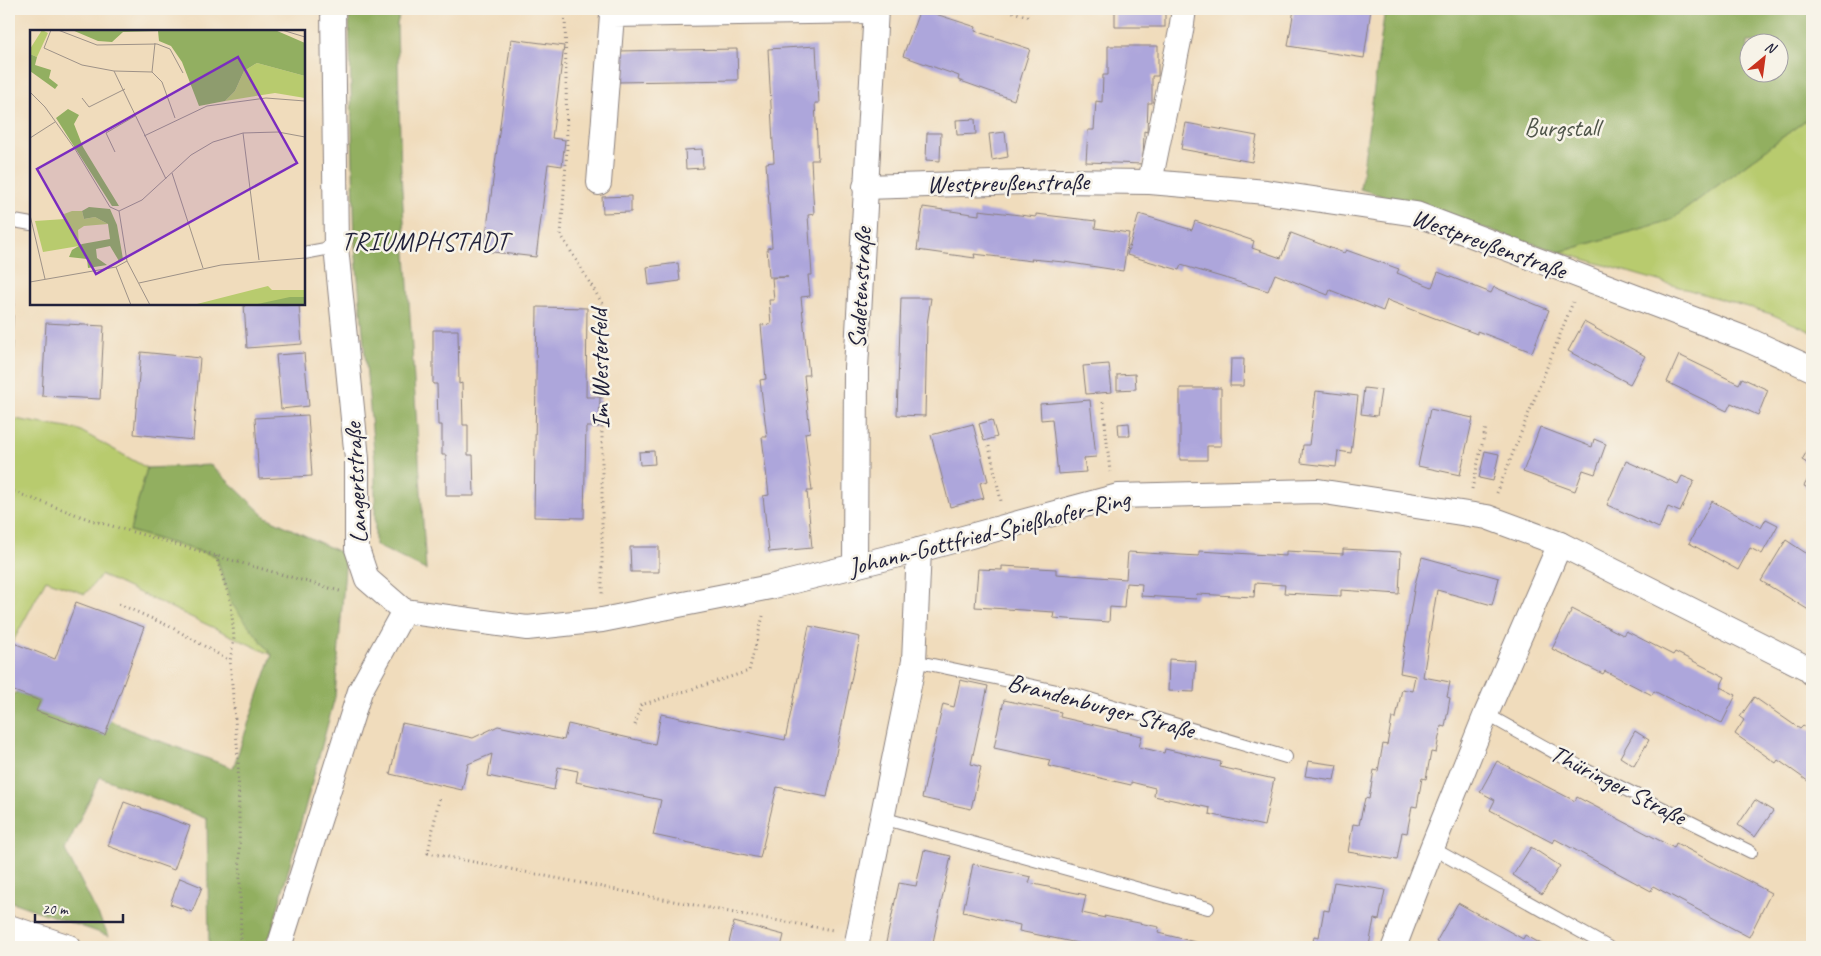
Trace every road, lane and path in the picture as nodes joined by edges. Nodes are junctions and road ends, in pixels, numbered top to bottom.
1 (333, 9) edge
2 (565, 9) edge
3 (1003, 9) edge
4 (1184, 9) edge
5 (876, 10) edge
6 (1030, 17) dead end
7 (1150, 182) junction
8 (599, 183) dead end
9 (865, 188) junction
10 (9, 220) edge
11 (30, 224) edge
12 (336, 247) junction
13 (305, 253) edge
14 (1575, 296) dead end
15 (1812, 369) edge
16 (1103, 402) dead end
17 (1486, 427) dead end
18 (989, 446) dead end
19 (9, 490) edge
20 (1113, 498) junction
21 (1462, 513) junction
22 (1487, 517) junction
23 (1007, 526) junction
24 (1560, 544) junction
25 (919, 550) junction
26 (216, 556) junction
27 (855, 566) junction
28 (770, 586) junction
29 (349, 594) dead end
30 (119, 604) dead end
31 (404, 611) junction
32 (602, 620) junction
33 (230, 661) junction
34 (914, 661) junction
35 (1812, 673) edge
36 (1486, 714) junction
37 (635, 725) dead end
38 (1286, 757) dead end
39 (439, 799) dead end
40 (882, 818) junction
41 (1432, 848) junction
42 (1751, 852) dead end
43 (1208, 908) dead end
44 (9, 927) edge
45 (857, 943) edge
46 (70, 947) edge
47 (241, 947) edge
48 (279, 947) edge
49 (1394, 947) edge
50 (1608, 947) edge

1 - 12 street, Langertstraße
2 - 32 path, Im Westerfeld
3 - 6 path
4 - 7 street
5 - 8 street, Sudetenstraße
5 - 9 street, Sudetenstraße
7 - 9 street, Westpreußenstraße
7 - 15 street, Westpreußenstraße
9 - 27 street, Sudetenstraße
10 - 11 lane
12 - 13 lane
12 - 31 street, Langertstraße
14 - 22 path
16 - 20 path
17 - 21 path
18 - 23 path
19 - 26 path
20 - 21 street, Johann-Gottfried-Spießhofer-Ring
20 - 23 street, Johann-Gottfried-Spießhofer-Ring
21 - 22 street, Johann-Gottfried-Spießhofer-Ring
22 - 24 street, Johann-Gottfried-Spießhofer-Ring
23 - 25 street, Johann-Gottfried-Spießhofer-Ring
24 - 35 street, Johann-Gottfried-Spießhofer-Ring
24 - 36 street
25 - 27 street, Johann-Gottfried-Spießhofer-Ring
25 - 34 street
26 - 29 path
26 - 33 path
27 - 28 street, Johann-Gottfried-Spießhofer-Ring
28 - 32 street, Johann-Gottfried-Spießhofer-Ring
28 - 37 path
30 - 33 path
31 - 32 street, Johann-Gottfried-Spießhofer-Ring
31 - 48 street
33 - 47 path
34 - 38 lane, Brandenburger Straße
34 - 40 street
36 - 41 street
36 - 42 lane, Thüringer Straße
39 - 45 path
40 - 43 lane
40 - 45 street
41 - 49 street
41 - 50 lane
44 - 46 street

